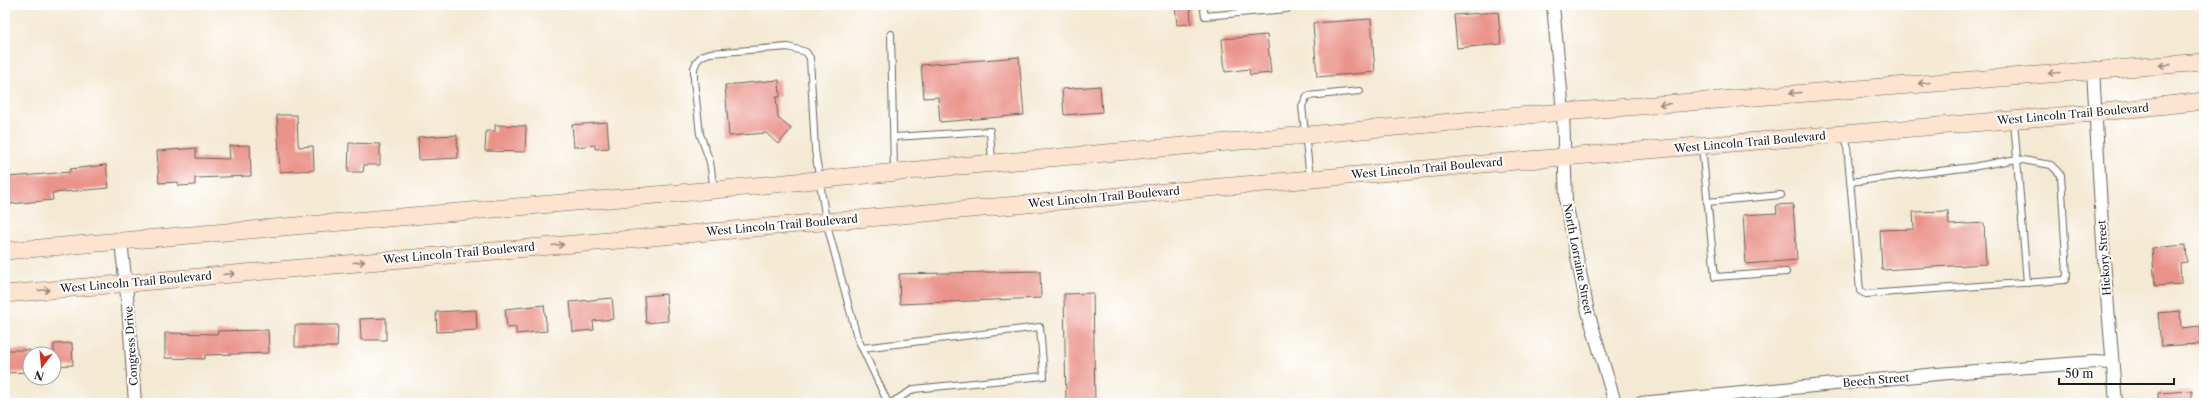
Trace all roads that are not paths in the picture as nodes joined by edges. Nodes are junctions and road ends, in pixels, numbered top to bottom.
1 (1204, 5) edge
2 (1288, 5) edge
3 (1552, 5) edge
4 (891, 34) dead end
5 (2204, 62) edge
6 (2093, 70) junction
7 (1360, 90) dead end
8 (2204, 101) edge
9 (1563, 112) junction
10 (2094, 113) junction
11 (2014, 119) junction
12 (1846, 134) junction
13 (1306, 136) junction
14 (894, 137) junction
15 (1702, 146) junction
16 (1564, 157) junction
17 (2017, 159) junction
18 (993, 163) junction
19 (894, 172) junction
20 (820, 179) junction
21 (1311, 179) junction
22 (1850, 182) junction
23 (714, 190) junction
24 (1781, 195) dead end
25 (1707, 202) junction
26 (826, 221) junction
27 (121, 241) junction
28 (5, 251) edge
29 (1786, 272) dead end
30 (125, 283) junction
31 (2027, 283) junction
32 (5, 294) edge
33 (862, 348) junction
34 (2112, 363) junction
35 (135, 403) edge
36 (889, 403) edge
37 (1615, 403) edge
38 (1641, 403) edge
39 (2116, 403) edge

1 - 2 lane
3 - 9 street, North Lorraine Street
4 - 14 lane
5 -> 6 main road
6 -> 9 main road
6 - 10 street, Hickory Street
7 - 13 lane
8 - 10 main road, West Lincoln Trail Boulevard
9 - 13 main road
9 - 16 street, North Lorraine Street
10 - 11 main road, West Lincoln Trail Boulevard
10 - 34 street, Hickory Street
11 - 12 main road, West Lincoln Trail Boulevard
11 - 17 lane
12 - 15 main road, West Lincoln Trail Boulevard
12 - 22 lane
13 - 18 main road
13 - 21 lane
14 - 18 lane
14 - 19 lane
15 - 16 main road, West Lincoln Trail Boulevard
15 - 25 lane
16 - 21 main road, West Lincoln Trail Boulevard
16 - 37 street, North Lorraine Street
17 - 22 lane
17 - 31 lane
17 - 31 lane
18 - 19 main road
19 - 20 main road
20 - 23 main road
20 - 23 lane
20 - 26 lane
21 - 26 main road, West Lincoln Trail Boulevard
22 - 31 lane
23 - 27 main road
24 - 25 lane
25 - 29 lane
30 -> 26 main road, West Lincoln Trail Boulevard
26 - 33 lane
27 - 28 main road
27 - 30 street, Congress Drive
32 -> 30 main road, West Lincoln Trail Boulevard
30 - 35 street, Congress Drive
33 - 36 lane
33 - 36 lane
34 - 38 street, Beech Street
34 - 39 street, Hickory Street

